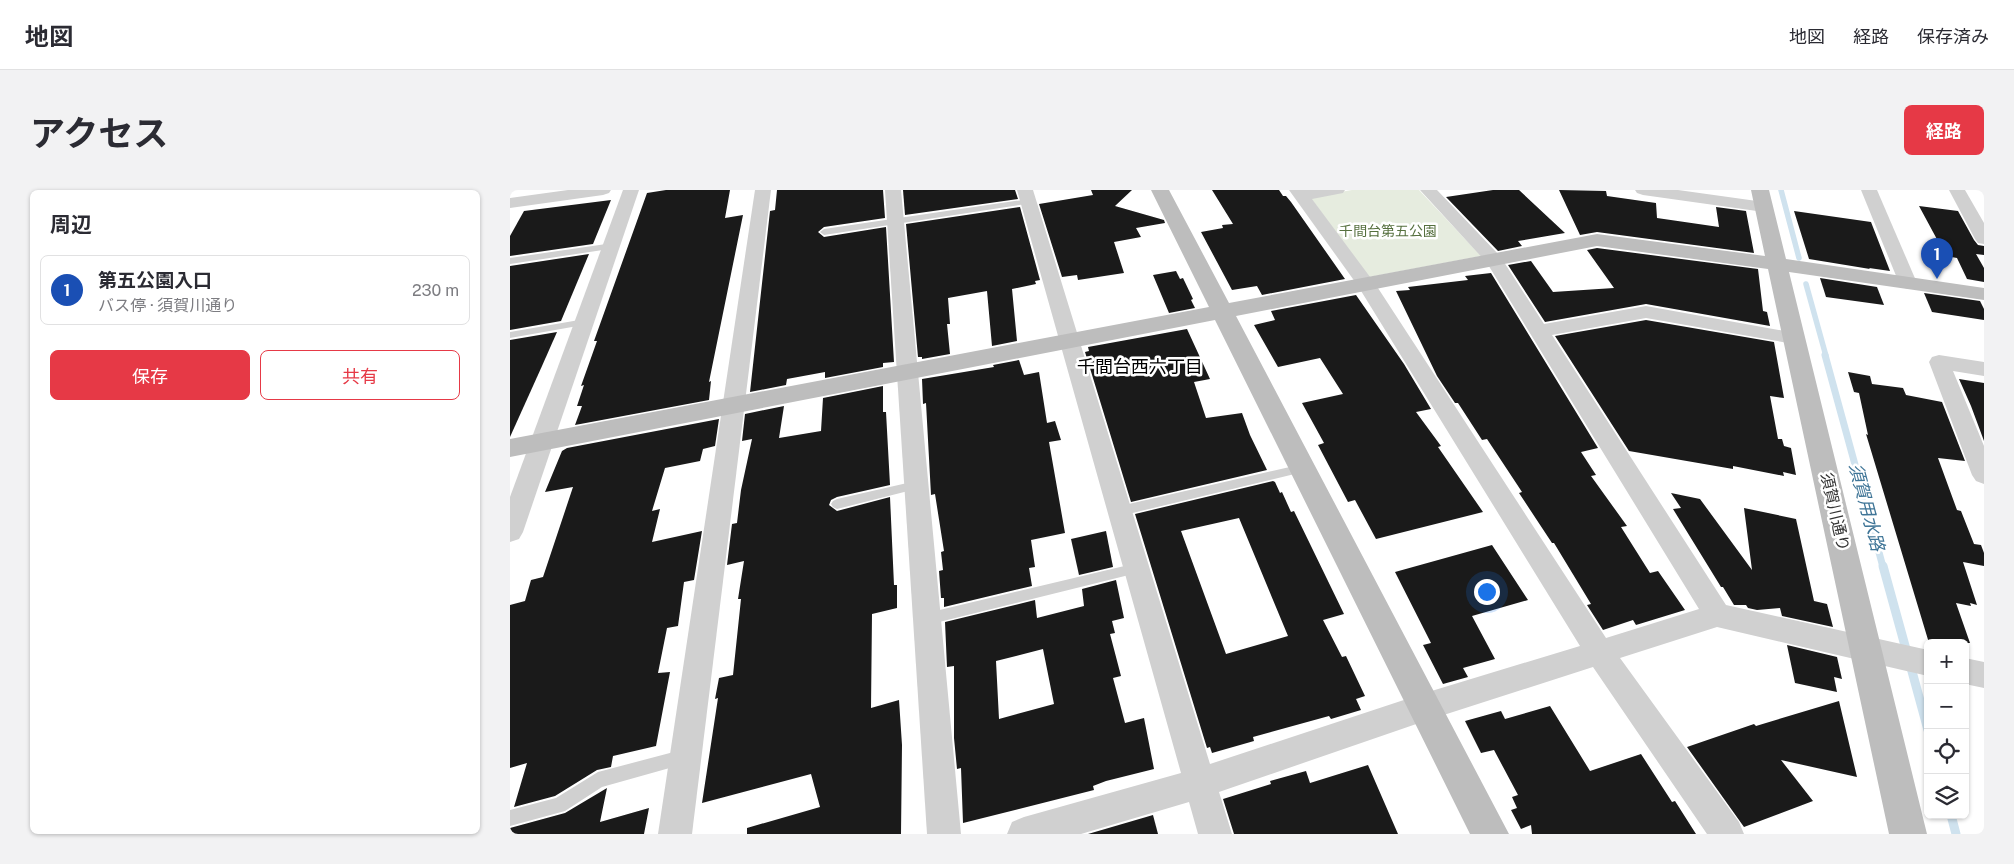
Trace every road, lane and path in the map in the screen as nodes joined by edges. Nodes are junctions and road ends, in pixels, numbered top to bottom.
1 (603, 190) edge
2 (632, 190) edge
3 (763, 190) edge
4 (893, 190) edge
5 (1160, 190) edge
6 (1337, 190) edge
7 (1644, 190) edge
8 (1869, 190) edge
9 (1957, 190) edge
10 (1435, 192) edge
11 (1299, 193) edge
12 (1027, 195) edge
13 (1762, 198) edge
14 (510, 203) edge
15 (896, 221) junction
16 (824, 232) dead end
17 (1984, 239) edge
18 (613, 246) junction
19 (1494, 260) junction
20 (510, 261) edge
21 (1778, 264) junction
22 (1908, 283) junction
23 (1367, 285) junction
24 (1984, 294) edge
25 (1222, 311) junction
26 (585, 322) junction
27 (1540, 331) junction
28 (510, 335) edge
29 (1794, 338) junction
30 (1070, 340) junction
31 (1984, 369) edge
32 (907, 372) junction
33 (734, 405) junction
34 (541, 442) junction
35 (510, 448) edge
36 (1303, 468) junction
37 (1984, 474) edge
38 (916, 485) junction
39 (837, 504) dead end
40 (1120, 511) junction
41 (510, 532) edge
42 (1137, 568) junction
43 (1717, 615) junction
44 (927, 619) junction
45 (1867, 649) junction
46 (1600, 653) junction
47 (1924, 662) edge
48 (1969, 672) edge
49 (1984, 675) edge
50 (1425, 707) junction
51 (685, 756) junction
52 (1200, 783) junction
53 (510, 818) edge
54 (675, 834) edge
55 (944, 834) edge
56 (1024, 834) edge
57 (1215, 834) edge
58 (1490, 834) edge
59 (1727, 834) edge
60 (1908, 834) edge

1 - 14 street
2 - 18 street
3 - 33 street
4 - 15 street
5 - 25 street
6 - 11 street
7 - 13 street
8 - 22 street
9 - 17 street
10 - 19 street
11 - 23 street
12 - 15 lane
12 - 30 street
13 - 21 street, 須賀川通り
15 - 16 lane
15 - 32 street
18 - 20 lane
18 - 26 street
19 - 21 street
19 - 23 street
19 - 27 street
21 - 22 street
21 - 29 street, 須賀川通り
22 - 24 street
23 - 25 street
23 - 46 street
25 - 30 street
25 - 36 street
26 - 28 lane
26 - 34 street
27 - 29 street
27 - 43 street
29 - 45 street, 須賀川通り
30 - 32 street
30 - 40 street
31 - 37 street
32 - 33 street
32 - 38 street
33 - 34 street
33 - 51 street
34 - 35 street
34 - 41 street
36 - 40 lane
36 - 50 street
38 - 39 lane
38 - 44 street
40 - 42 street
42 - 44 lane
42 - 52 street
43 - 45 street
43 - 46 street
44 - 55 street
45 - 47 street
45 - 60 street, 須賀川通り
46 - 50 street
46 - 59 street
48 - 49 street
50 - 52 street
50 - 58 street
51 - 53 lane
51 - 54 street
52 - 56 street
52 - 57 street

